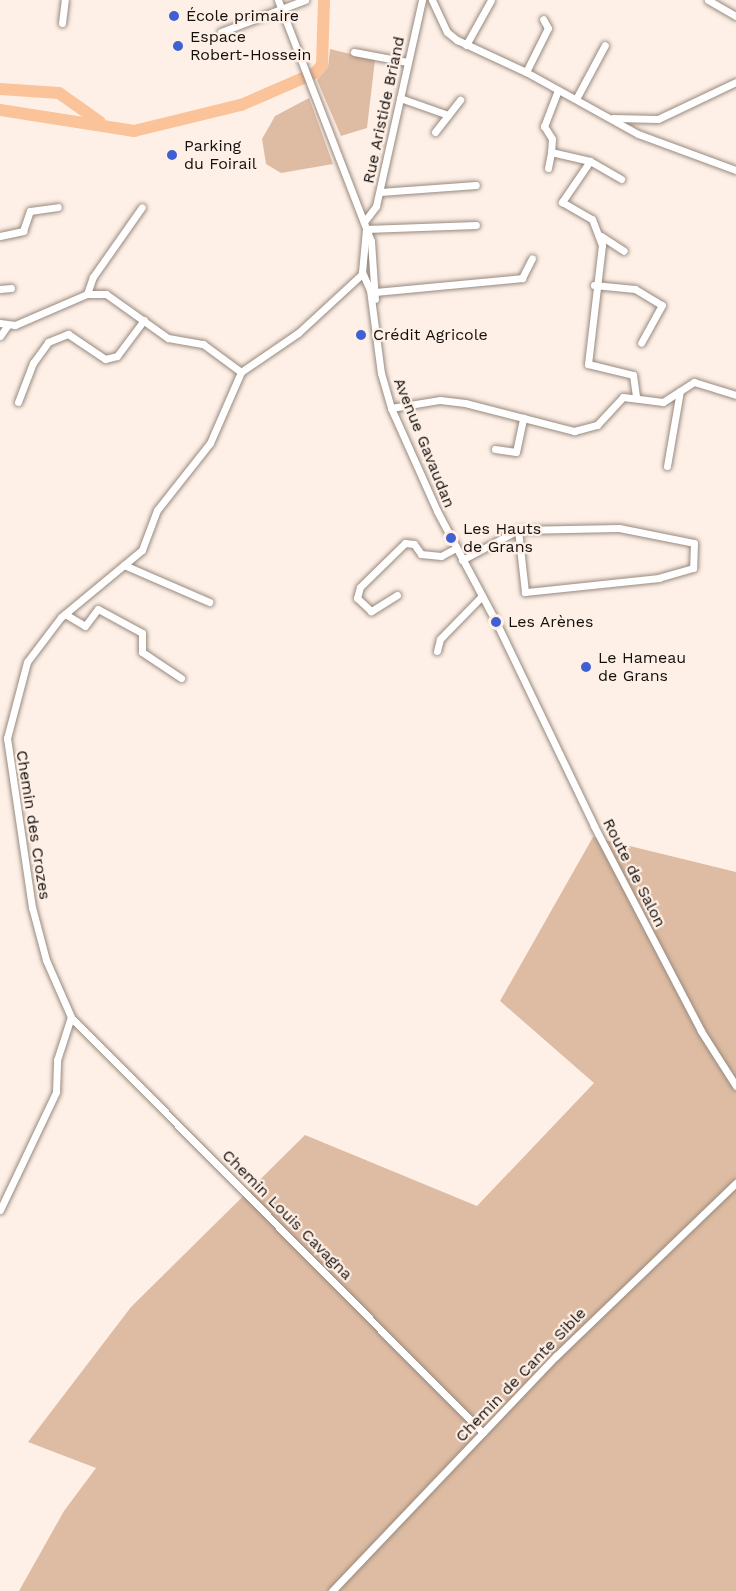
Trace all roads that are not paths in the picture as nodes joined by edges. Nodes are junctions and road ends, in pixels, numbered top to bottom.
1 (65, 0) edge
2 (278, 0) edge
3 (305, 0) edge
4 (422, 0) edge
5 (432, 0) edge
6 (491, 0) edge
7 (708, 0) edge
8 (281, 9) junction
9 (736, 16) edge
10 (543, 20) dead end
11 (62, 23) dead end
12 (222, 32) dead end
13 (466, 45) junction
14 (605, 45) dead end
15 (354, 52) dead end
16 (407, 62) junction
17 (526, 72) junction
18 (736, 82) edge
19 (558, 90) junction
20 (400, 98) junction
21 (576, 99) junction
22 (460, 100) dead end
23 (448, 116) junction
24 (611, 118) junction
25 (435, 132) dead end
26 (551, 152) junction
27 (590, 161) junction
28 (548, 168) dead end
29 (736, 170) edge
30 (621, 179) dead end
31 (476, 185) dead end
32 (380, 192) junction
33 (58, 207) dead end
34 (142, 207) dead end
35 (365, 225) junction
36 (476, 225) dead end
37 (0, 236) edge
38 (601, 236) junction
39 (624, 251) dead end
40 (532, 258) dead end
41 (367, 272) junction
42 (594, 285) junction
43 (11, 288) dead end
44 (0, 289) edge
45 (375, 292) junction
46 (87, 294) junction
47 (144, 320) junction
48 (374, 320) junction
49 (4, 325) edge
50 (0, 336) edge
51 (641, 343) dead end
52 (241, 372) junction
53 (680, 389) junction
54 (736, 395) edge
55 (636, 397) junction
56 (18, 402) dead end
57 (391, 408) junction
58 (523, 418) junction
59 (495, 449) dead end
60 (667, 466) dead end
61 (518, 530) junction
62 (456, 548) junction
63 (462, 560) junction
64 (124, 566) junction
65 (398, 595) dead end
66 (482, 596) junction
67 (209, 602) dead end
68 (64, 614) junction
69 (437, 651) dead end
70 (516, 668) joint
71 (181, 678) dead end
72 (7, 738) junction
73 (0, 744) edge
74 (71, 1017) junction
75 (736, 1086) edge
76 (736, 1183) edge
77 (0, 1210) edge
78 (483, 1433) junction
79 (332, 1591) edge

1 - 11 street
2 - 8 street
3 - 8 street
4 - 16 street, Rue Aristide Briand
5 - 13 street
6 - 13 street
7 - 9 street
8 - 12 street
8 - 35 street
10 - 17 street
13 - 17 street
14 - 21 street
15 - 16 street
16 - 20 street, Rue Aristide Briand
17 - 19 street
18 - 24 street
19 - 21 street
19 - 26 street
20 - 23 street
20 - 32 street, Rue Aristide Briand
21 - 24 street
22 - 23 street
23 - 25 street
24 - 29 street
26 - 27 street
26 - 28 street
27 - 30 street
27 - 38 street
31 - 32 street
32 - 35 street, Rue Aristide Briand
33 - 37 street
34 - 46 street
35 - 36 street
35 - 41 street
38 - 39 street
38 - 42 street
40 - 45 street
41 - 45 street, Avenue Gavaudan
41 - 48 street, Avenue Gavaudan
41 - 52 street
42 - 51 street
42 - 55 street
43 - 44 street
45 - 48 street, Avenue Gavaudan
46 - 47 street
46 - 49 street
47 - 52 street
47 - 56 street
48 - 57 street, Avenue Gavaudan
49 - 50 street
52 - 64 street, Chemin des Crozes
53 - 54 street
53 - 55 street
53 - 60 street
55 - 58 street
57 - 58 street
57 - 62 street, Avenue Gavaudan
58 - 59 street
61 - 61 street
61 - 63 street
62 - 63 street, Avenue Gavaudan
62 - 65 street
63 - 66 street, Avenue Gavaudan
64 - 67 street
64 - 68 street, Chemin des Crozes
66 - 69 street
66 - 70 street, Avenue Gavaudan
68 - 71 street
68 - 72 street, Chemin des Crozes
70 - 75 street, Route de Salon
72 - 73 street
72 - 74 street, Chemin des Crozes
74 - 77 street
74 - 78 street, Chemin Louis Cavagna
76 - 78 street, Chemin de Cante Sible
78 - 79 street, Chemin de Cante Sible

